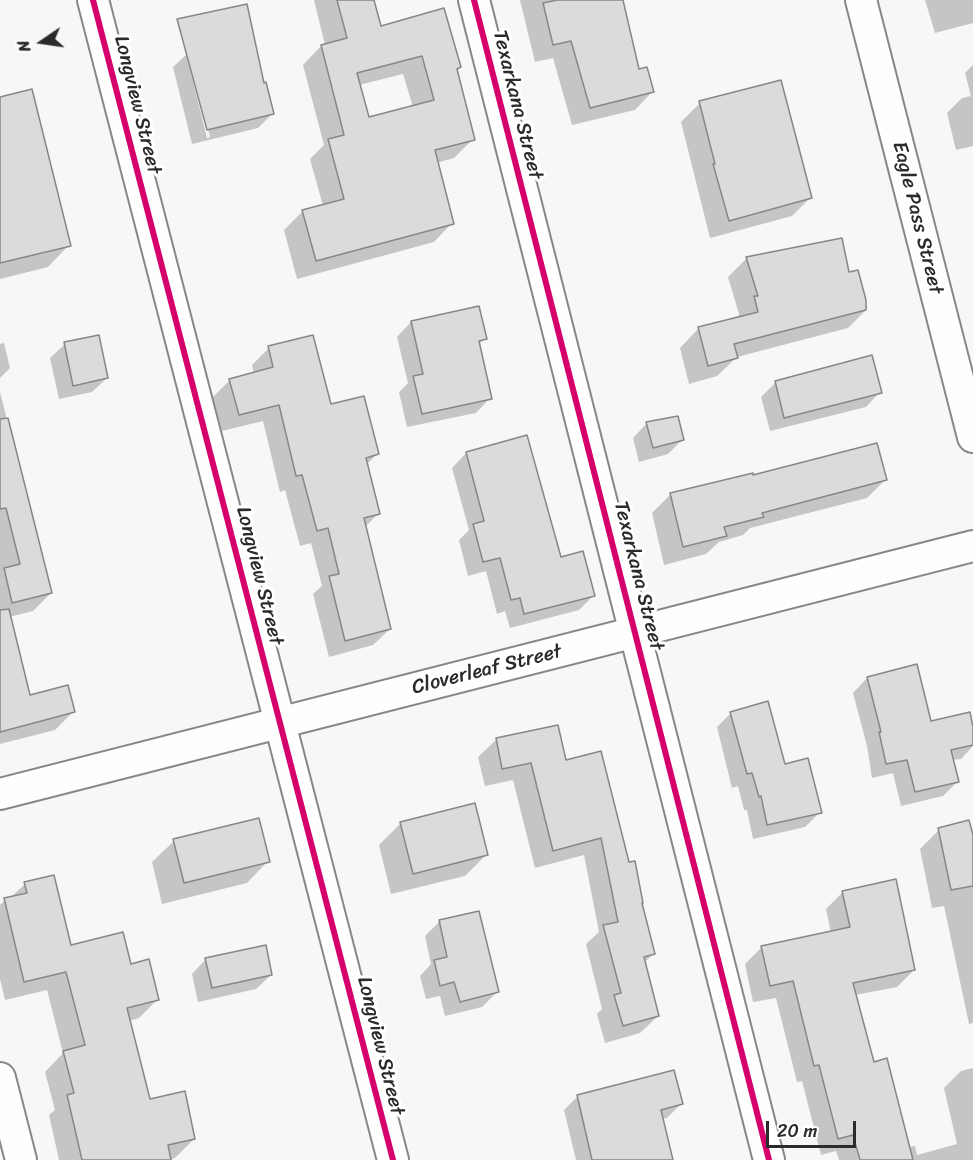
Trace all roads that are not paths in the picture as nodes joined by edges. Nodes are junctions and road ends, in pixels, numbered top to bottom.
1 (93, 0) edge
2 (474, 0) edge
3 (861, 0) edge
4 (973, 437) edge
5 (973, 546) edge
6 (635, 632) junction
7 (280, 723) junction
8 (0, 794) edge
9 (0, 1078) edge
10 (21, 1160) edge
11 (393, 1160) edge
12 (769, 1160) edge

1 - 7 street, Longview Street
2 - 6 street, Texarkana Street
3 - 4 street, Eagle Pass Street
5 - 6 street, Cloverleaf Street
6 - 7 street, Cloverleaf Street
6 - 12 street, Texarkana Street
7 - 8 street, Cloverleaf Street
7 - 11 street, Longview Street
9 - 10 street

